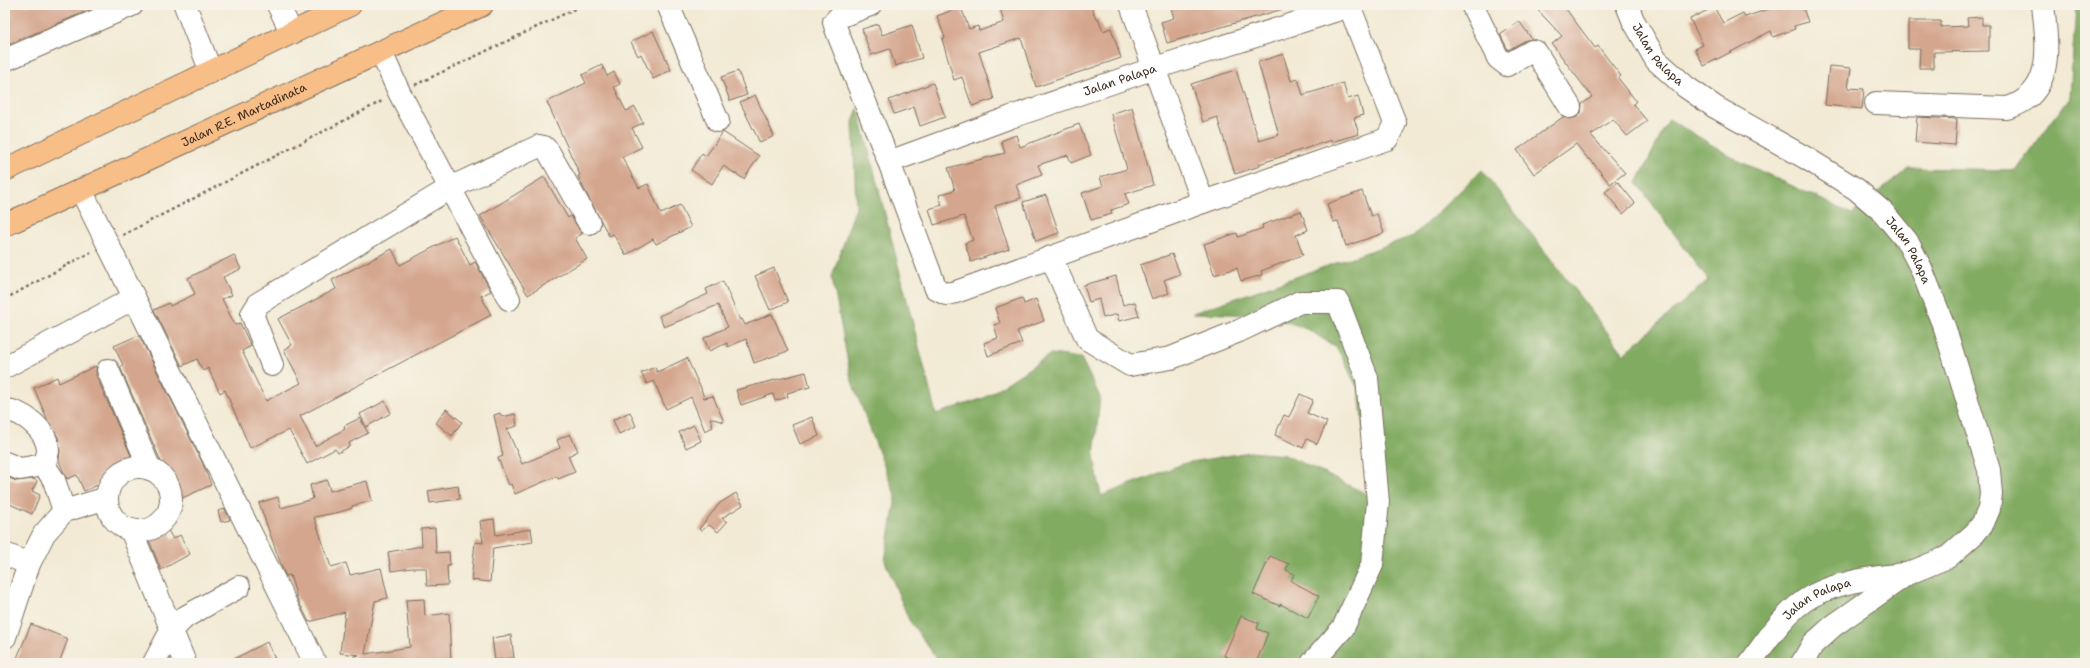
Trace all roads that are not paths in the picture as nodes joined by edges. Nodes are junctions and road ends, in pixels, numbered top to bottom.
1 (132, 5) edge
2 (184, 5) edge
3 (278, 5) edge
4 (350, 5) edge
5 (482, 5) edge
6 (668, 5) edge
7 (870, 5) edge
8 (1131, 5) edge
9 (1472, 5) edge
10 (1627, 5) edge
11 (2043, 5) edge
12 (1351, 6) edge
13 (292, 33) junction
14 (381, 52) junction
15 (5, 60) edge
16 (1155, 68) junction
17 (211, 72) junction
18 (1876, 103) dead end
19 (1570, 107) dead end
20 (718, 121) dead end
21 (889, 162) junction
22 (5, 170) edge
23 (450, 188) junction
24 (81, 190) junction
25 (1203, 202) junction
26 (589, 223) dead end
27 (5, 225) edge
28 (1051, 258) junction
29 (134, 298) junction
30 (509, 299) dead end
31 (272, 365) dead end
32 (5, 367) edge
33 (108, 370) dead end
34 (5, 410) edge
35 (5, 463) edge
36 (44, 466) junction
37 (150, 469) junction
38 (107, 498) junction
39 (64, 510) junction
40 (131, 530) junction
41 (5, 554) edge
42 (29, 564) junction
43 (1907, 574) junction
44 (239, 587) dead end
45 (171, 631) junction
46 (5, 637) edge
47 (154, 663) edge
48 (185, 663) edge
49 (315, 663) edge
50 (1312, 663) edge
51 (1750, 663) edge
52 (1802, 663) edge

1 - 15 street
2 - 17 street
3 - 13 street
4 - 13 highway
5 - 14 highway, Jalan R.E. Martadinata
6 - 20 street
7 - 21 street
8 - 16 street
9 - 19 street
10 - 43 street, Jalan Palapa
11 - 18 street
12 - 16 street, Jalan Palapa
12 - 25 street
13 - 17 highway
14 - 23 street
14 - 24 highway, Jalan R.E. Martadinata
16 - 21 street, Jalan Palapa
16 - 25 street
17 - 22 highway
21 - 28 street
23 - 26 street
23 - 30 street
23 - 31 street
24 - 27 highway, Jalan R.E. Martadinata
24 - 29 street
25 - 28 street
28 - 50 street
29 - 32 street
29 - 49 street
33 - 37 street
34 - 36 street
35 - 36 street
36 - 39 street
37 - 38 street
37 - 40 street
38 - 39 street
38 - 40 street
39 - 42 street
40 - 45 street
41 - 42 street
42 - 46 street
43 - 51 street, Jalan Palapa
43 - 52 street, Jalan Palapa
44 - 45 street
45 - 47 street
45 - 48 street

